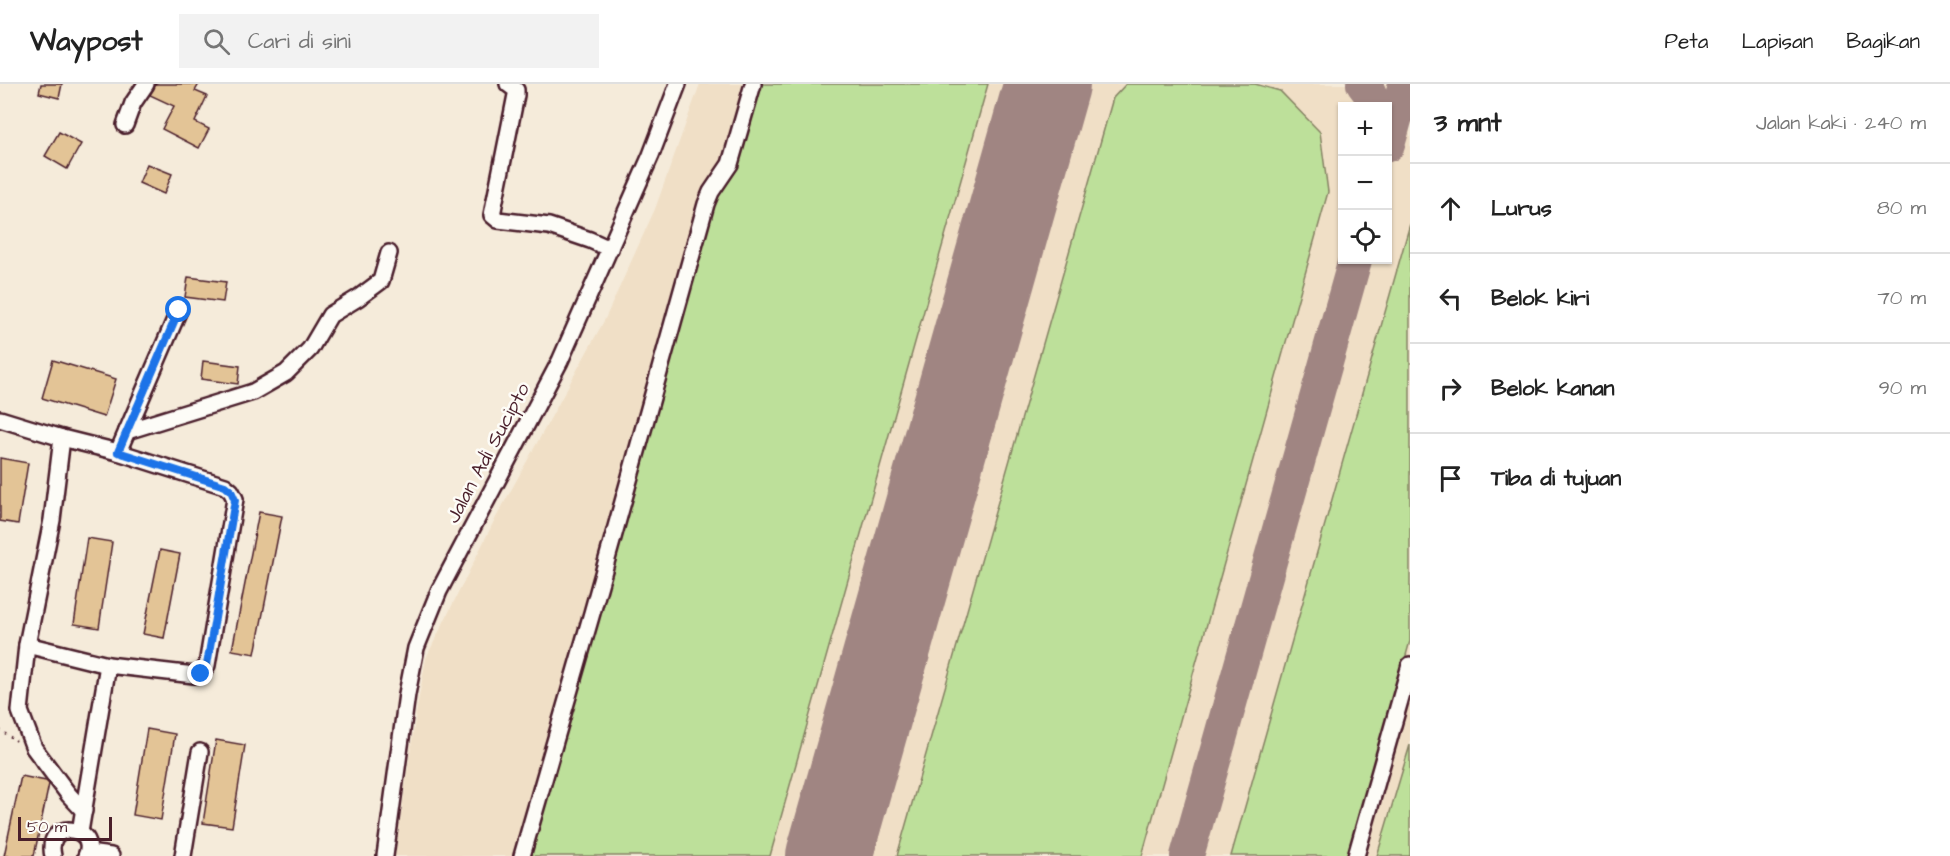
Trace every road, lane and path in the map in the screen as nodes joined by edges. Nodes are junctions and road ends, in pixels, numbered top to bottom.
1 (146, 84) edge
2 (508, 84) edge
3 (678, 84) edge
4 (753, 84) edge
5 (125, 125) dead end
6 (610, 249) junction
7 (389, 253) dead end
8 (179, 310) dead end
9 (0, 419) edge
10 (127, 431) junction
11 (62, 438) junction
12 (118, 452) junction
13 (27, 645) junction
14 (108, 665) junction
15 (1410, 665) edge
16 (200, 752) dead end
17 (84, 811) junction
18 (80, 832) junction
19 (87, 854) edge
20 (53, 856) edge
21 (111, 856) edge
22 (183, 856) edge
23 (385, 856) edge
24 (522, 856) edge
25 (1356, 856) edge

1 - 5 street
2 - 6 street
3 - 6 street, Jalan Adi Sucipto
4 - 24 street
6 - 23 street, Jalan Adi Sucipto
7 - 10 street
8 - 10 street
9 - 11 street
10 - 12 street
11 - 12 street
11 - 13 street
12 - 14 street
13 - 14 street
13 - 17 street
14 - 17 street
15 - 25 street
16 - 22 street
17 - 18 street
18 - 19 street
18 - 20 street
19 - 21 street

